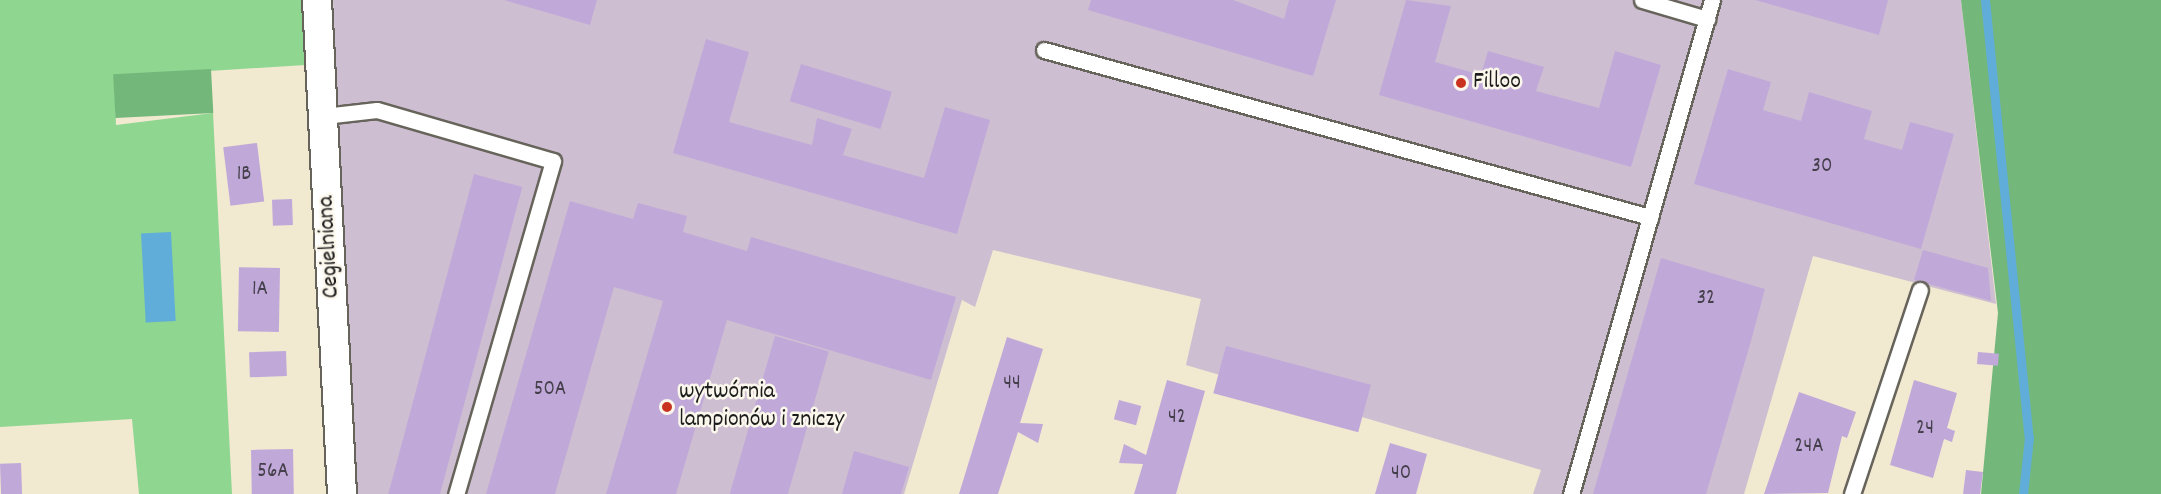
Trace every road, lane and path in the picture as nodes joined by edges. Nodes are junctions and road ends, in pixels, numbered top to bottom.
1 (316, 0) edge
2 (1642, 0) edge
3 (1712, 0) edge
4 (1707, 19) junction
5 (1044, 50) dead end
6 (324, 116) junction
7 (1650, 217) junction
8 (1920, 290) dead end
9 (342, 494) edge
10 (456, 494) edge
11 (1571, 494) edge
12 (1852, 494) edge

1 - 6 street, Cegielniana
2 - 4 lane
3 - 4 lane
4 - 7 lane
5 - 7 lane
6 - 9 street, Cegielniana
6 - 10 lane
7 - 11 lane
8 - 12 lane

